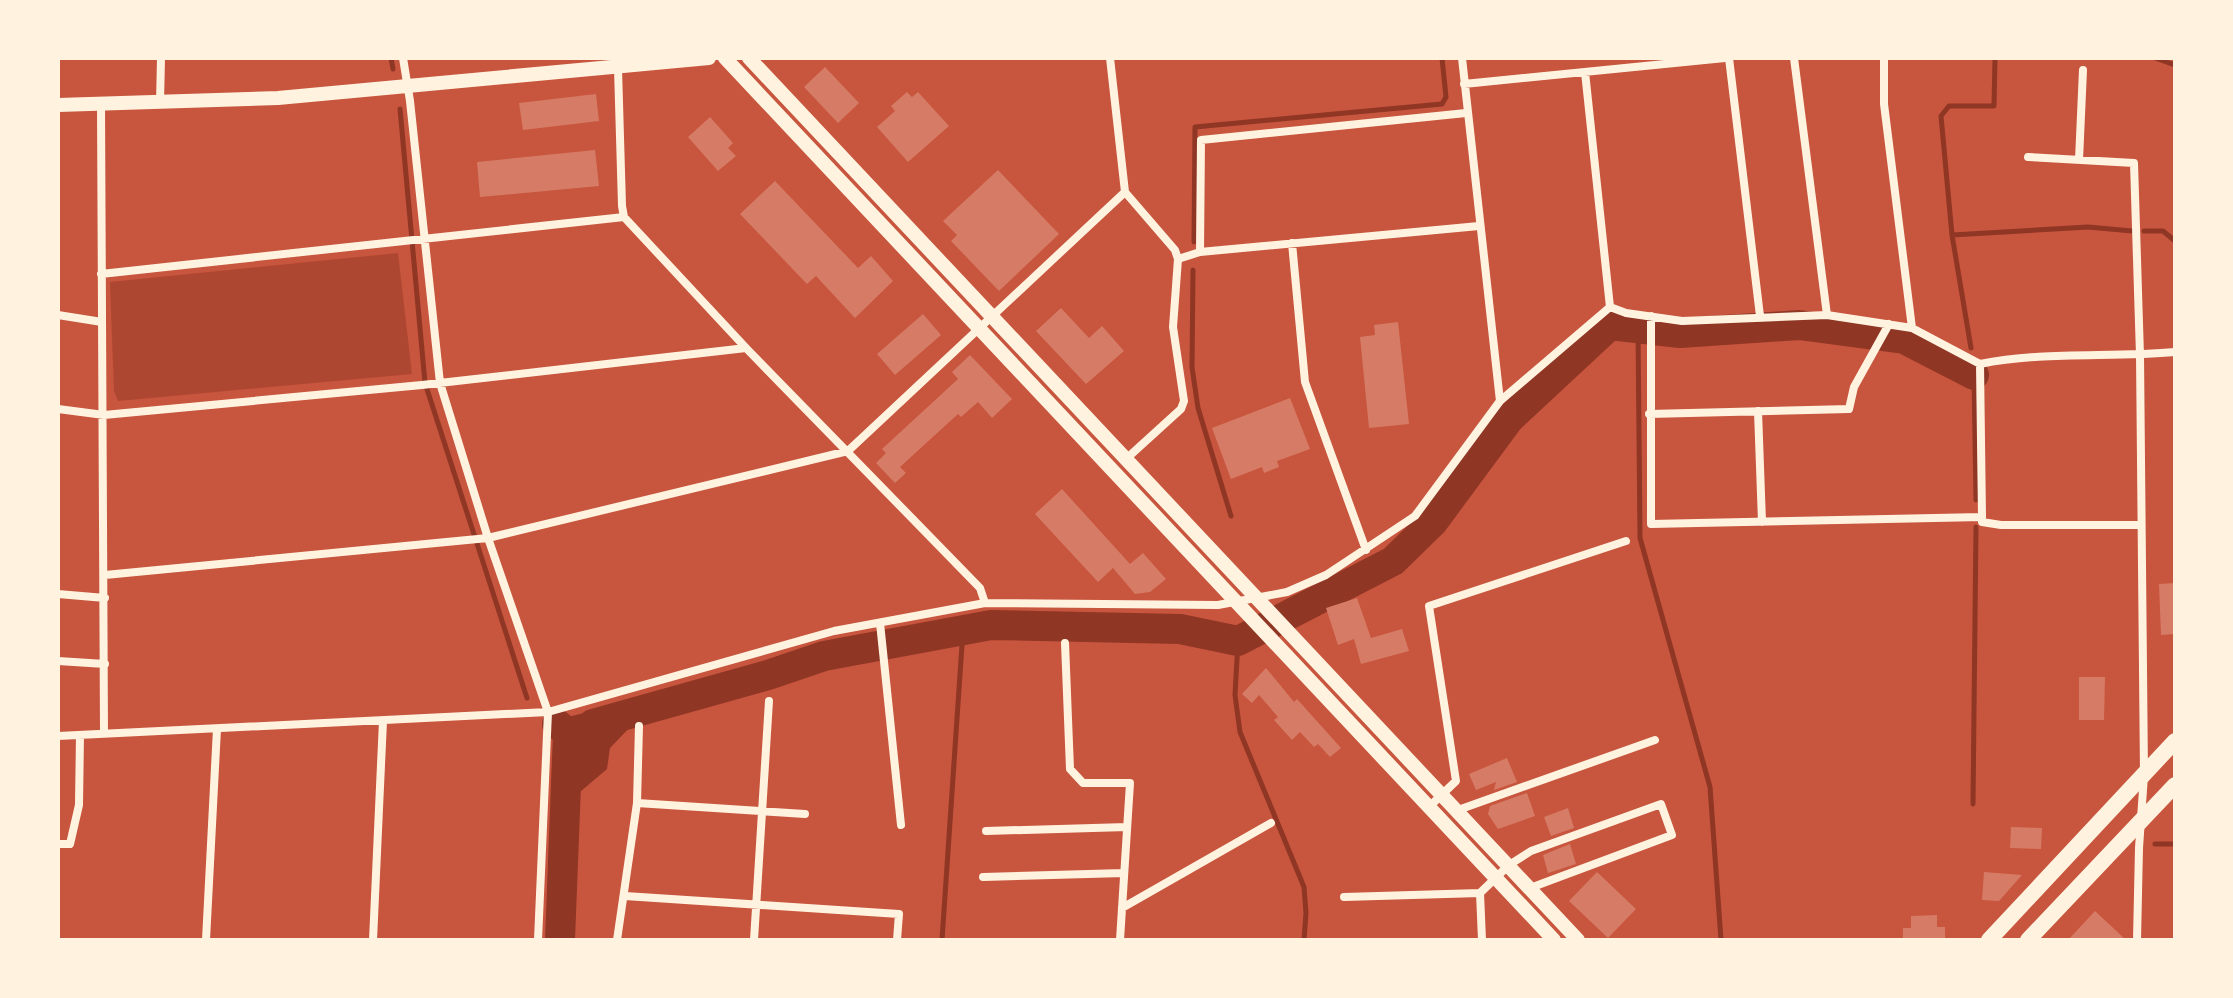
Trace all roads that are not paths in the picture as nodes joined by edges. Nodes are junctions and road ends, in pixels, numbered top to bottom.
1 (161, 58) edge
2 (403, 58) edge
3 (709, 58) edge
4 (725, 58) edge
5 (749, 58) edge
6 (1110, 58) edge
7 (1462, 58) edge
8 (1727, 58) edge
9 (1794, 58) edge
10 (1884, 58) edge
11 (618, 68) junction
12 (2083, 70) dead end
13 (1585, 72) junction
14 (1464, 84) junction
15 (408, 86) junction
16 (160, 103) junction
17 (58, 105) edge
18 (101, 105) junction
19 (1466, 113) junction
20 (2028, 157) dead end
21 (2079, 160) junction
22 (1125, 192) junction
23 (624, 217) junction
24 (1479, 226) junction
25 (415, 240) junction
26 (1292, 243) junction
27 (1200, 252) junction
28 (1178, 259) junction
29 (101, 274) junction
30 (1610, 307) junction
31 (58, 315) edge
32 (1827, 315) junction
33 (994, 316) junction
34 (1760, 316) junction
35 (1651, 319) junction
36 (102, 322) junction
37 (1887, 328) junction
38 (1912, 328) junction
39 (979, 329) junction
40 (746, 348) junction
41 (2175, 352) edge
42 (2140, 355) junction
43 (1980, 364) junction
44 (431, 384) junction
45 (1500, 401) junction
46 (58, 409) edge
47 (1758, 411) junction
48 (1649, 414) junction
49 (104, 415) junction
50 (848, 451) junction
51 (1126, 459) junction
52 (1982, 517) junction
53 (1762, 522) junction
54 (2140, 525) junction
55 (485, 538) junction
56 (1626, 541) dead end
57 (1366, 550) junction
58 (105, 575) junction
59 (58, 594) edge
60 (1258, 597) junction
61 (105, 598) junction
62 (1235, 602) junction
63 (985, 603) junction
64 (881, 628) junction
65 (1065, 643) dead end
66 (58, 661) edge
67 (105, 664) junction
68 (769, 701) dead end
69 (548, 712) junction
70 (383, 721) junction
71 (639, 726) dead end
72 (217, 729) junction
73 (104, 733) junction
74 (80, 735) junction
75 (58, 736) edge
76 (1655, 740) dead end
77 (2175, 741) edge
78 (2144, 775) junction
79 (2175, 785) edge
80 (1443, 794) junction
81 (637, 803) junction
82 (1429, 807) junction
83 (1458, 810) junction
84 (762, 812) junction
85 (805, 814) dead end
86 (2141, 821) junction
87 (1271, 823) dead end
88 (901, 825) dead end
89 (1127, 827) junction
90 (986, 831) dead end
91 (58, 844) edge
92 (1509, 865) junction
93 (1124, 873) junction
94 (983, 877) dead end
95 (1496, 878) junction
96 (1530, 888) junction
97 (1480, 893) junction
98 (625, 896) junction
99 (1344, 897) dead end
100 (756, 905) junction
101 (1122, 908) junction
102 (206, 940) edge
103 (373, 940) edge
104 (538, 940) edge
105 (617, 940) edge
106 (754, 940) edge
107 (897, 940) edge
108 (1120, 940) edge
109 (1482, 940) edge
110 (1554, 940) edge
111 (1578, 940) edge
112 (1989, 940) edge
113 (2028, 940) edge
114 (2137, 940) edge

1 - 16 street
2 - 15 street
3 - 11 street
4 - 39 street
5 - 33 street
6 - 22 street
7 - 14 street
8 - 13 street
8 - 34 street
9 - 32 street
10 - 38 street
11 - 15 street
11 - 23 street
12 - 21 street
13 - 14 street
13 - 30 street
14 - 19 street
15 - 16 street
15 - 25 street
16 - 18 street
17 - 18 street
18 - 29 street
19 - 24 street
19 - 27 street
20 - 21 street
21 - 42 street
22 - 28 street
22 - 33 street
23 - 25 street
23 - 40 street
24 - 26 street
24 - 45 street
25 - 29 street
25 - 44 street
26 - 27 street
26 - 57 street
27 - 28 street
28 - 51 street
29 - 36 street
30 - 35 street
30 - 45 street
31 - 36 street
32 - 34 street
32 - 37 street
33 - 39 street
33 - 51 street
34 - 35 street
35 - 48 street
36 - 49 street
37 - 38 street
37 - 47 street
38 - 43 street
39 - 50 street
39 - 62 street
40 - 44 street
40 - 50 street
41 - 42 street
42 - 43 street
42 - 54 street
43 - 52 street
44 - 49 street
44 - 55 street
45 - 57 street
46 - 49 street
47 - 48 street
47 - 53 street
48 - 53 street
49 - 58 street
50 - 55 street
50 - 63 street
51 - 60 street
52 - 53 street
52 - 54 street
54 - 78 street
55 - 58 street
55 - 69 street
56 - 80 street
57 - 60 street
58 - 61 street
59 - 61 street
60 - 62 street
60 - 80 street
61 - 67 street
62 - 63 street
62 - 82 street
63 - 64 street
64 - 69 street
64 - 88 street
65 - 89 street
66 - 67 street
67 - 73 street
68 - 84 street
69 - 70 street
69 - 104 street
70 - 72 street
70 - 103 street
71 - 81 street
72 - 73 street
72 - 102 street
73 - 74 street
74 - 75 street
74 - 91 street
76 - 83 street
77 - 78 main road
78 - 86 street
78 - 112 main road
79 - 86 main road
80 - 82 street
80 - 83 street
81 - 84 street
81 - 98 street
82 - 95 street
83 - 92 street
84 - 85 street
84 - 100 street
86 - 113 main road
86 - 114 street
87 - 101 street
89 - 90 street
89 - 93 street
92 - 95 street
92 - 96 street
92 - 96 street
93 - 94 street
93 - 101 street
95 - 97 street
95 - 110 street
96 - 111 street
97 - 99 street
97 - 109 street
98 - 100 street
98 - 105 street
100 - 106 street
100 - 107 street
101 - 108 street

